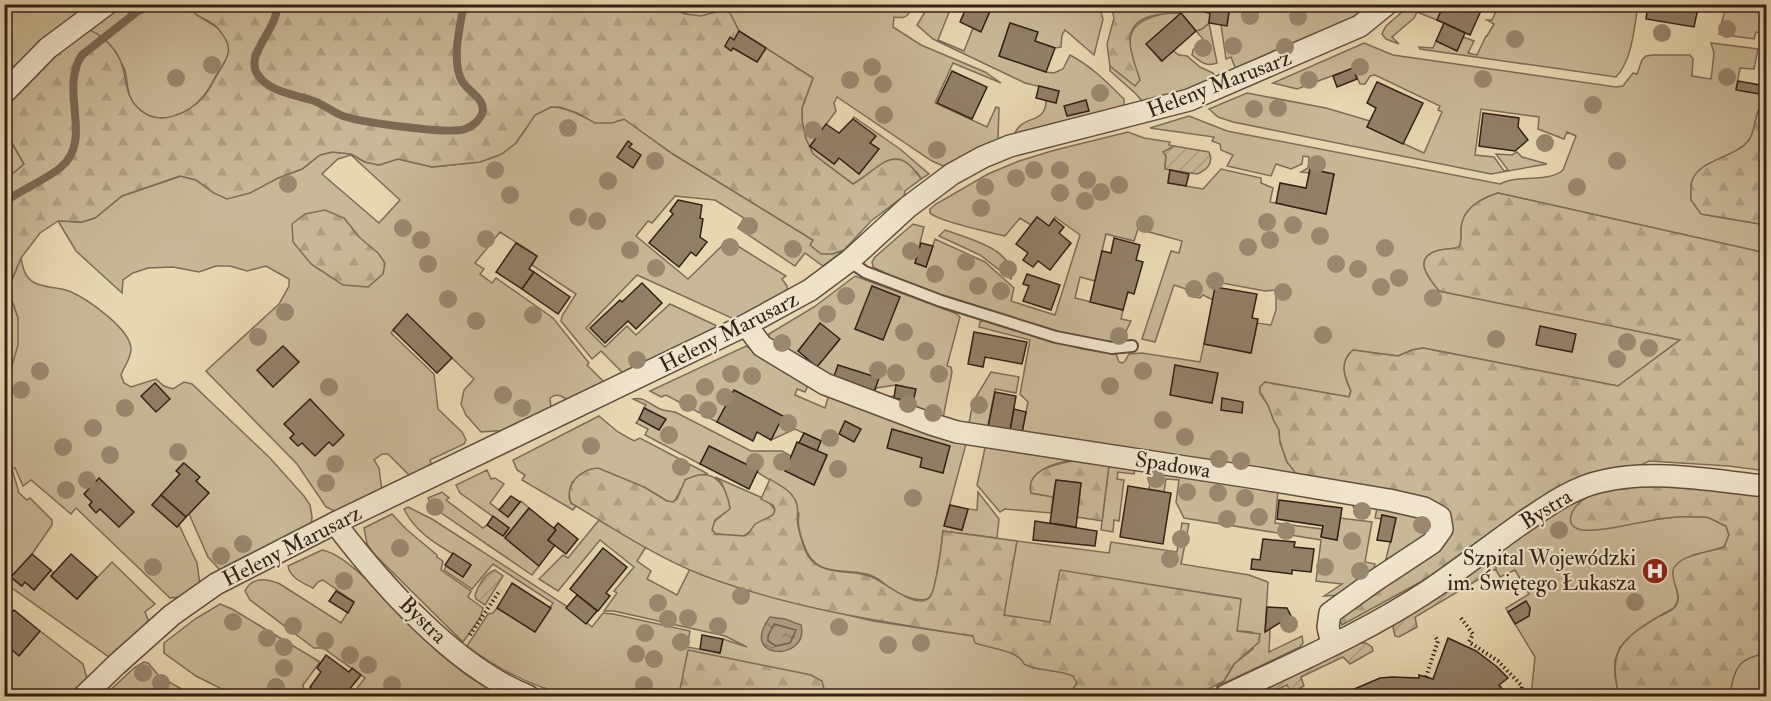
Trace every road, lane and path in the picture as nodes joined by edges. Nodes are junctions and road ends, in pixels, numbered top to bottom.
1 (107, 4) edge
2 (1387, 4) edge
3 (7, 86) edge
4 (849, 261) junction
5 (746, 325) junction
6 (1132, 345) dead end
7 (1767, 486) edge
8 (335, 523) junction
9 (500, 590) dead end
10 (1461, 618) dead end
11 (1434, 635) dead end
12 (1332, 644) junction
13 (458, 652) junction
14 (1426, 677) dead end
15 (84, 696) edge
16 (528, 696) edge
17 (1225, 696) edge
18 (1521, 696) edge

1 - 3 street
2 - 4 street, Heleny Marusarz
4 - 5 street, Heleny Marusarz
4 - 6 lane
5 - 8 street, Heleny Marusarz
5 - 12 street, Spadowa
7 - 12 street, Bystra
8 - 13 street, Bystra
8 - 15 street, Heleny Marusarz
9 - 13 path
10 - 18 path
11 - 14 path
12 - 17 street, Bystra
13 - 16 street, Bystra

